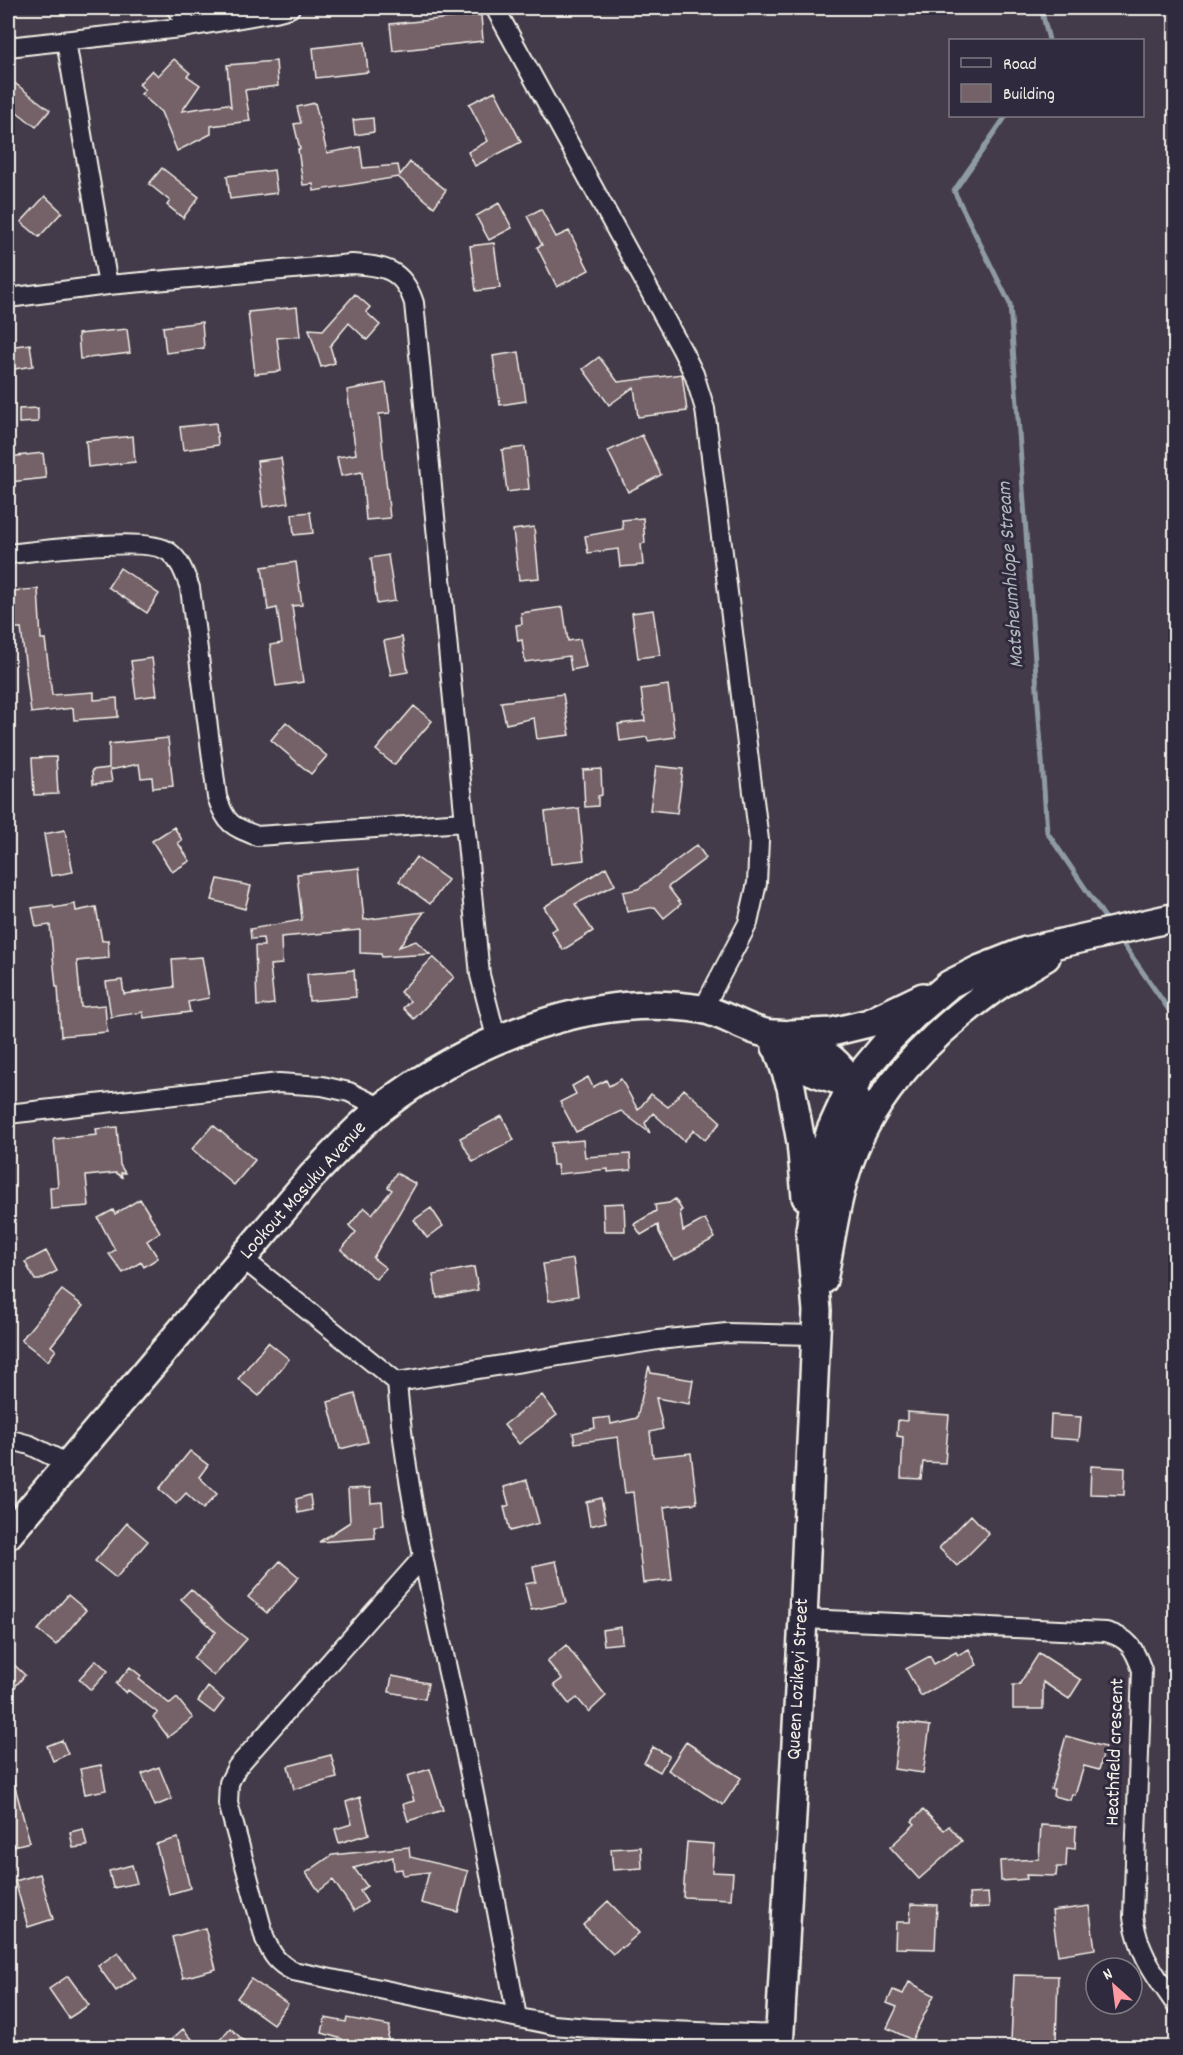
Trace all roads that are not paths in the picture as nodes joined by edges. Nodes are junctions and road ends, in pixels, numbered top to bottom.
1 (176, 8) edge
2 (290, 8) edge
3 (495, 8) edge
4 (189, 27) junction
5 (66, 41) junction
6 (8, 47) edge
7 (108, 285) junction
8 (8, 298) edge
9 (8, 554) edge
10 (464, 822) junction
11 (1173, 917) edge
12 (1077, 939) junction
13 (950, 984) junction
14 (703, 1010) junction
15 (777, 1039) junction
16 (497, 1041) junction
17 (916, 1058) junction
18 (852, 1084) junction
19 (382, 1108) junction
20 (8, 1114) edge
21 (850, 1159) junction
22 (810, 1231) junction
23 (242, 1258) junction
24 (816, 1323) junction
25 (397, 1382) junction
26 (8, 1439) edge
27 (68, 1464) junction
28 (8, 1535) edge
29 (423, 1557) junction
30 (803, 1619) junction
31 (1176, 2005) edge
32 (517, 2017) junction
33 (779, 2041) edge

1 - 4 street
2 - 4 street
3 - 14 street
4 - 5 street
5 - 6 street
5 - 7 street
7 - 8 street
7 - 10 street
9 - 10 street
10 - 16 street
11 - 12 main road, Queen Lozikeyi Street
12 - 13 main road, Queen Lozikeyi Street
12 - 17 main road, Queen Lozikeyi Street
13 - 15 main road
13 - 18 main road, Queen Lozikeyi Street
14 - 15 main road, Lookout Masuku Avenue
14 - 16 main road, Lookout Masuku Avenue
15 - 18 main road, Lookout Masuku Avenue
15 - 22 main road
16 - 19 main road, Lookout Masuku Avenue
17 - 18 main road
17 - 21 main road, Queen Lozikeyi Street
18 - 21 main road
18 - 22 main road, Queen Lozikeyi Street
19 - 20 street
19 - 23 main road, Lookout Masuku Avenue
21 - 24 main road, Queen Lozikeyi Street
22 - 24 main road, Queen Lozikeyi Street
23 - 25 street
23 - 27 main road, Lookout Masuku Avenue
24 - 25 street
24 - 30 main road, Queen Lozikeyi Street
25 - 29 street
26 - 27 street
27 - 28 main road, Lookout Masuku Avenue
29 - 32 street
29 - 32 street
30 - 31 street, Heathfield crescent
30 - 33 main road, Queen Lozikeyi Street
32 - 33 street

